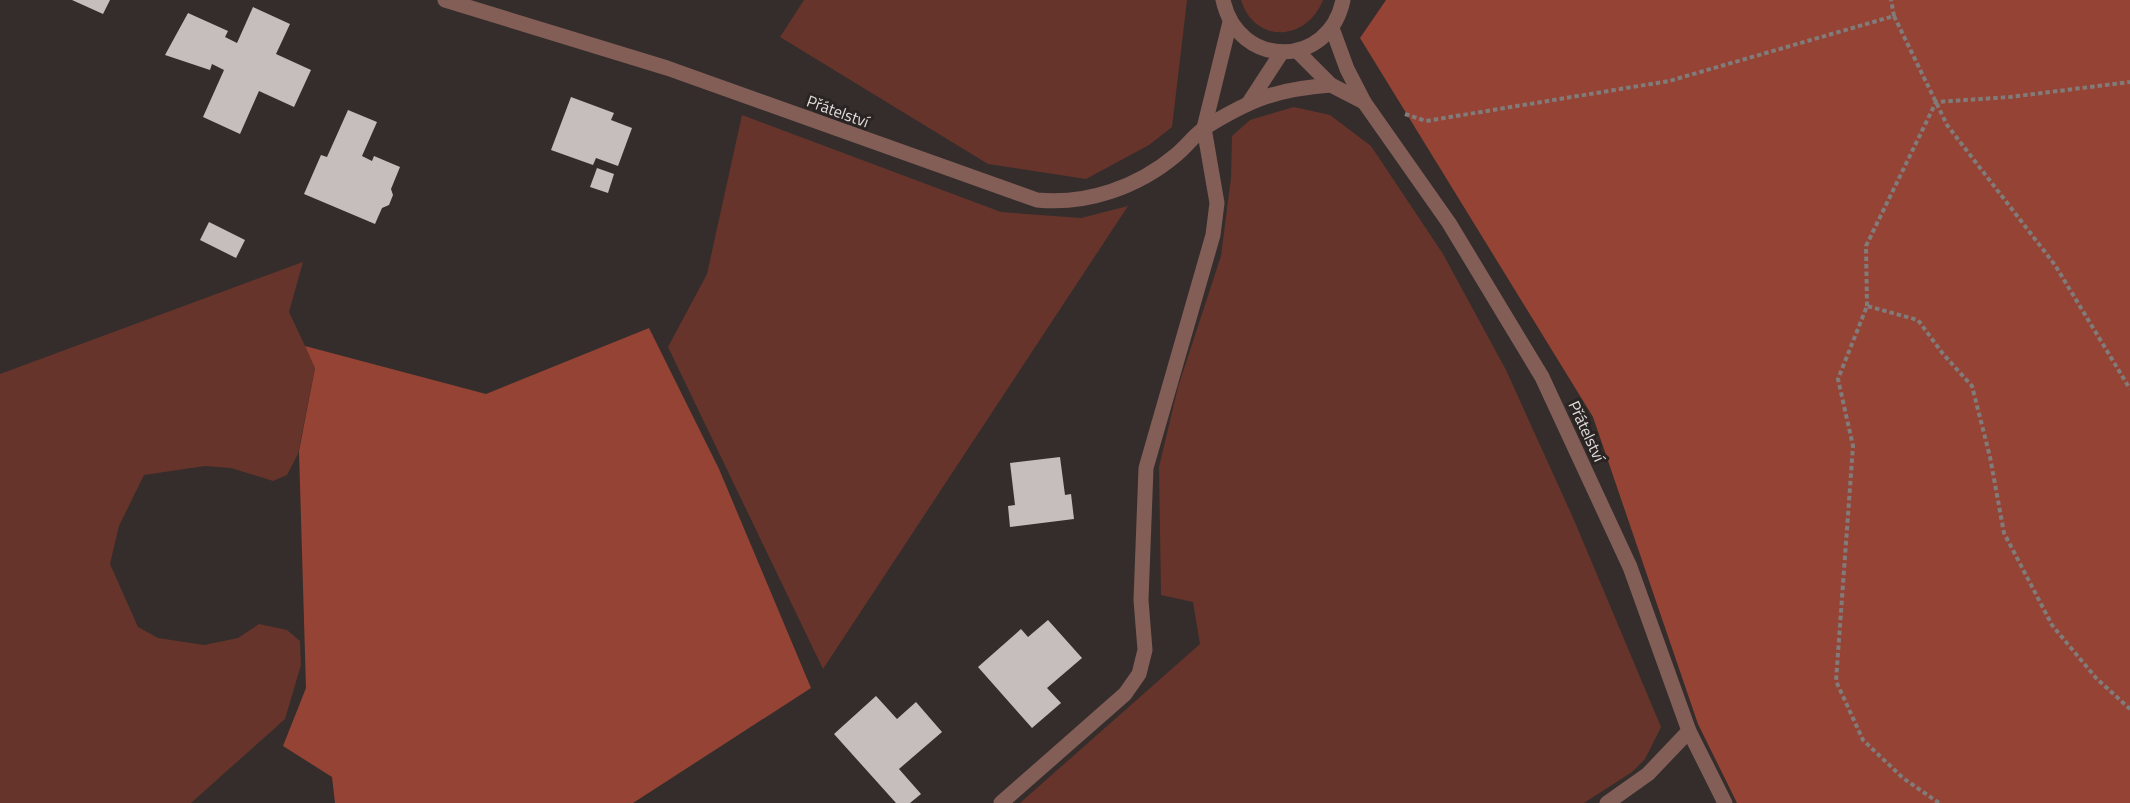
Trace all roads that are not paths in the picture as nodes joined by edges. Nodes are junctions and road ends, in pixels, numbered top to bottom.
1 (445, 0) edge
2 (1223, 0) edge
3 (1343, 0) edge
4 (1230, 22) junction
5 (1332, 28) junction
6 (1290, 51) junction
7 (1330, 86) junction
8 (1364, 102) junction
9 (1246, 106) junction
10 (1204, 128) junction
11 (1689, 731) junction
12 (1001, 803) edge
13 (1607, 803) edge
14 (1725, 803) edge

1 - 10 street, Přátelství
2 - 4 street
3 - 5 street
4 - 6 street
4 - 10 street
5 - 6 street, Přátelství
5 - 8 street, Přátelství
6 - 7 street, Přátelství
6 - 9 street, Přátelství
7 - 8 street, Přátelství
7 - 9 street, Přátelství
8 - 11 street, Přátelství
9 - 10 street, Přátelství
10 - 12 street
11 - 13 street
11 - 14 street, Přátelství

